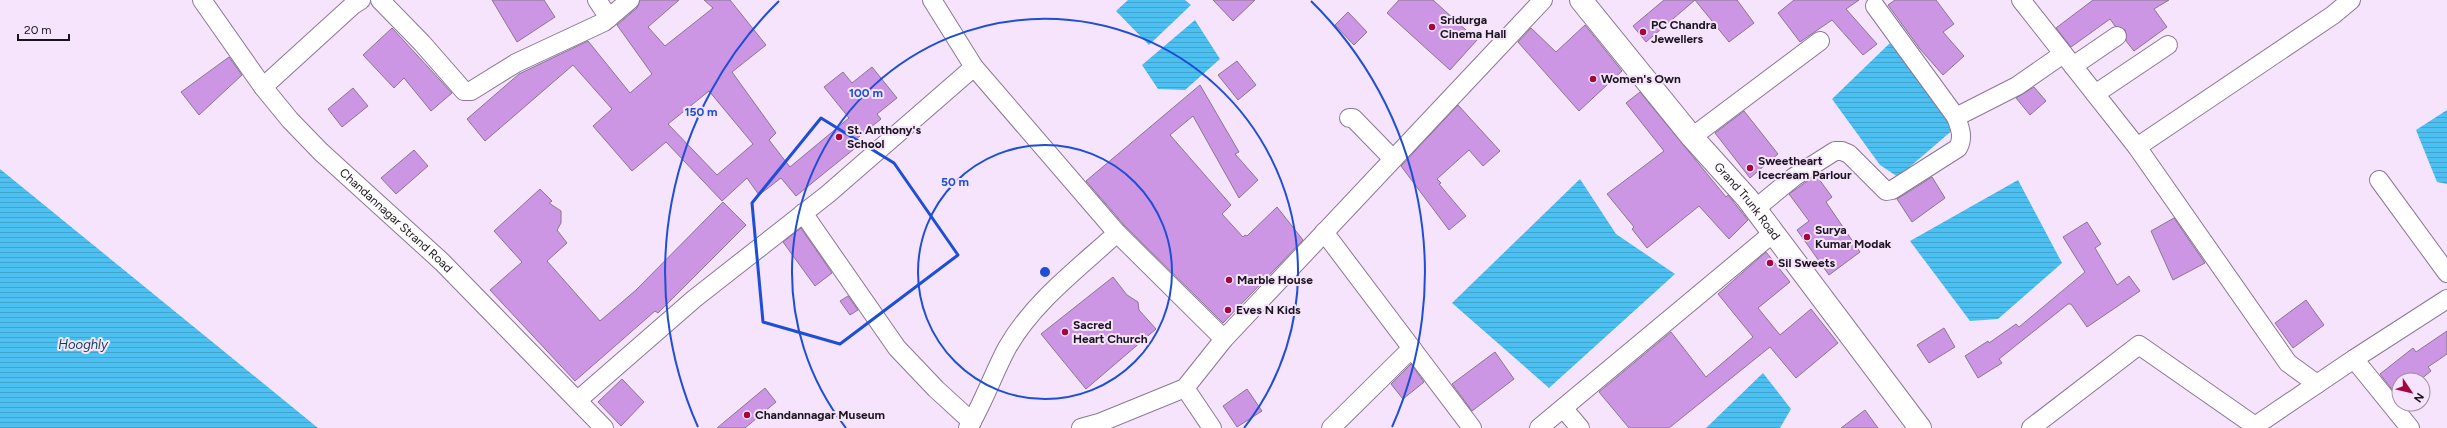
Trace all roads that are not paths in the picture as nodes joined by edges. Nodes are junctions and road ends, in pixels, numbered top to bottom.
1 (202, 0) edge
2 (361, 0) edge
3 (380, 0) edge
4 (597, 0) edge
5 (630, 0) edge
6 (932, 0) edge
7 (1543, 0) edge
8 (1581, 0) edge
9 (2021, 0) edge
10 (2351, 0) edge
11 (1875, 6) dead end
12 (609, 18) junction
13 (2117, 36) dead end
14 (1820, 41) dead end
15 (2168, 45) dead end
16 (2068, 60) junction
17 (974, 67) junction
18 (263, 87) junction
19 (2095, 94) junction
20 (1956, 117) junction
21 (1349, 118) dead end
22 (1692, 137) junction
23 (2137, 147) junction
24 (1393, 159) junction
25 (2380, 180) dead end
26 (1755, 209) junction
27 (803, 213) junction
28 (1324, 232) junction
29 (1117, 233) junction
30 (1773, 233) junction
31 (2447, 273) edge
32 (2447, 299) edge
33 (1224, 339) junction
34 (1412, 348) junction
35 (2354, 359) junction
36 (2316, 384) junction
37 (1185, 388) junction
38 (578, 400) junction
39 (1563, 408) junction
40 (970, 425) edge
41 (1917, 427) edge
42 (604, 428) edge
43 (1081, 428) edge
44 (1212, 428) edge
45 (1331, 428) edge
46 (1472, 428) edge
47 (1539, 428) edge
48 (1580, 428) edge
49 (2031, 428) edge
50 (2410, 428) edge

1 - 18 street, Chandannagar Strand Road
2 - 18 street
3 - 12 street
4 - 12 street
5 - 12 street
6 - 17 street
7 - 24 street
8 - 22 main road, Grand Trunk Road
9 - 16 street
10 - 23 street
11 - 20 street
13 - 16 street
14 - 22 street
15 - 19 street
16 - 19 street
16 - 20 street
17 - 27 street
17 - 29 street
18 - 38 street, Chandannagar Strand Road
19 - 23 street
20 - 26 street
21 - 24 street
22 - 26 main road, Grand Trunk Road
23 - 36 street
24 - 28 street
25 - 31 street
26 - 30 main road, Grand Trunk Road
27 - 38 street
27 - 40 street
28 - 33 street
28 - 34 street
29 - 33 street
29 - 40 street
30 - 39 street
30 - 41 main road, Grand Trunk Road
32 - 35 street
33 - 37 street
34 - 45 street
34 - 46 street
35 - 36 street
35 - 50 street
36 - 49 street
37 - 43 street
37 - 44 street
38 - 42 street, Chandannagar Strand Road
39 - 47 street
39 - 48 street

